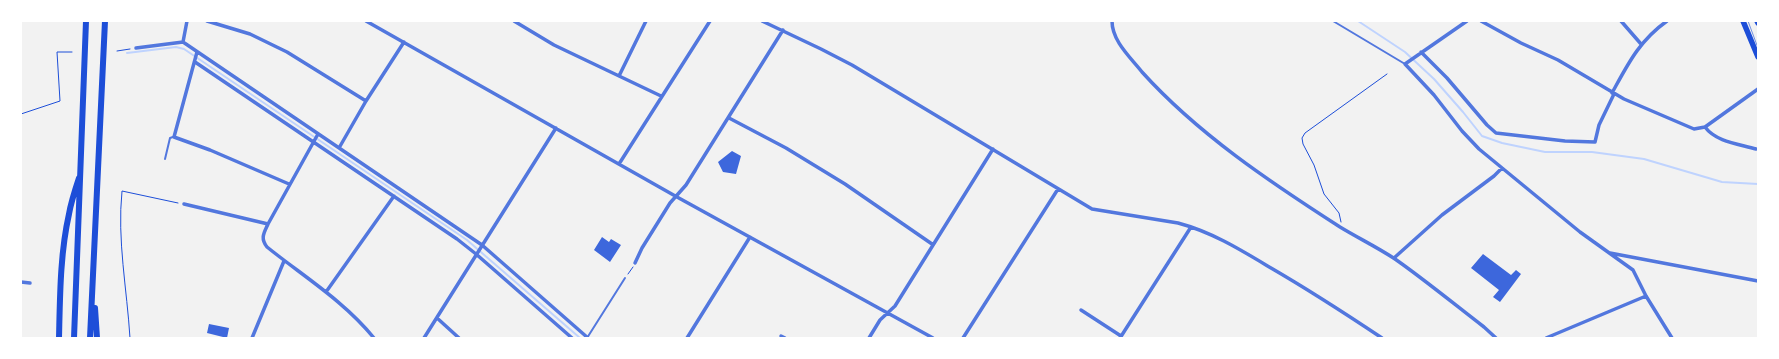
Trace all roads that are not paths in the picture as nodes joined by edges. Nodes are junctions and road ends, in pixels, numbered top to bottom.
1 (86, 21) edge
2 (105, 21) edge
3 (187, 21) edge
4 (207, 21) edge
5 (366, 21) edge
6 (514, 21) edge
7 (646, 21) edge
8 (710, 21) edge
9 (762, 21) edge
10 (1112, 21) edge
11 (1334, 21) edge
12 (1467, 21) edge
13 (1481, 21) edge
14 (1621, 21) edge
15 (1667, 21) edge
16 (1743, 21) edge
17 (783, 30) junction
18 (183, 42) junction
19 (404, 42) junction
20 (1641, 44) junction
21 (136, 48) road end
22 (197, 53) junction
23 (1420, 53) junction
24 (1758, 58) edge
25 (195, 61) junction
26 (1406, 63) junction
27 (619, 76) junction
28 (1758, 89) edge
29 (1613, 94) junction
30 (661, 96) junction
31 (366, 101) junction
32 (729, 118) junction
33 (1705, 126) junction
34 (556, 128) junction
35 (318, 135) junction
36 (174, 137) junction
37 (314, 141) junction
38 (339, 148) junction
39 (992, 149) junction
40 (1756, 149) dead end
41 (164, 159) dead end
42 (619, 164) junction
43 (82, 167) junction
44 (1502, 168) junction
45 (290, 184) junction
46 (1058, 189) junction
47 (394, 196) junction
48 (677, 197) junction
49 (184, 204) road end
50 (268, 224) junction
51 (1191, 227) junction
52 (750, 237) junction
53 (932, 244) junction
54 (479, 249) junction
55 (1607, 253) junction
56 (1394, 258) junction
57 (284, 261) junction
58 (635, 263) road end
59 (94, 271) junction
60 (626, 278) road end
61 (1758, 280) edge
62 (21, 282) edge
63 (30, 283) dead end
64 (326, 292) junction
65 (1646, 296) junction
66 (1081, 310) dead end
67 (888, 313) junction
68 (437, 318) junction
69 (781, 336) dead end
70 (1120, 337) edge
71 (59, 338) edge
72 (74, 338) edge
73 (90, 338) edge
74 (97, 338) edge
75 (252, 338) edge
76 (374, 338) edge
77 (424, 338) edge
78 (459, 338) edge
79 (572, 338) edge
80 (588, 338) edge
81 (686, 338) edge
82 (785, 338) edge
83 (869, 338) edge
84 (933, 338) edge
85 (963, 338) edge
86 (1382, 338) edge
87 (1496, 338) edge
88 (1546, 338) edge
89 (1672, 338) edge

1 - 43 highway
2 - 59 highway
3 - 18 street
4 - 31 street
5 - 19 street
6 - 27 street
7 - 27 street
8 - 30 street
9 - 17 street
10 - 56 street
11 - 26 lane
12 - 23 street
13 - 29 street
14 - 20 street
15 - 20 street
16 - 24 main road
17 - 32 street
17 - 39 street
18 - 21 street
18 - 22 street
19 - 31 street
19 - 34 street
20 - 29 street
22 - 25 street
22 - 35 street
23 - 26 street
23 - 29 street
25 - 36 street
25 - 37 street
26 - 44 street
27 - 30 street
28 - 33 street
29 - 33 street
30 - 42 street
31 - 38 street
32 - 48 street
32 - 53 street
33 - 40 street
34 - 42 street
34 - 54 street
35 - 37 street
35 - 38 street
36 - 41 lane
36 - 45 street
37 - 45 street
37 - 47 street
38 - 54 street
39 - 46 street
39 - 53 street
42 - 48 street
43 - 71 highway
43 - 72 highway
44 - 55 street
44 - 56 street
45 - 50 street
46 - 51 street
46 - 85 street
47 - 54 street
47 - 64 street
48 - 52 street
48 - 58 street
49 - 50 street
50 - 57 street
51 - 70 street
51 - 86 street
52 - 67 street
52 - 81 street
53 - 67 street
54 - 68 street
54 - 79 street
54 - 80 street
55 - 61 street
55 - 65 street
56 - 87 street
57 - 64 street
57 - 75 street
59 - 73 highway
59 - 74 highway
60 - 80 lane
62 - 63 street
64 - 76 street
65 - 88 street
65 - 89 street
66 - 70 street
67 - 83 street
67 - 84 street
68 - 77 street
68 - 78 street
69 - 82 street

